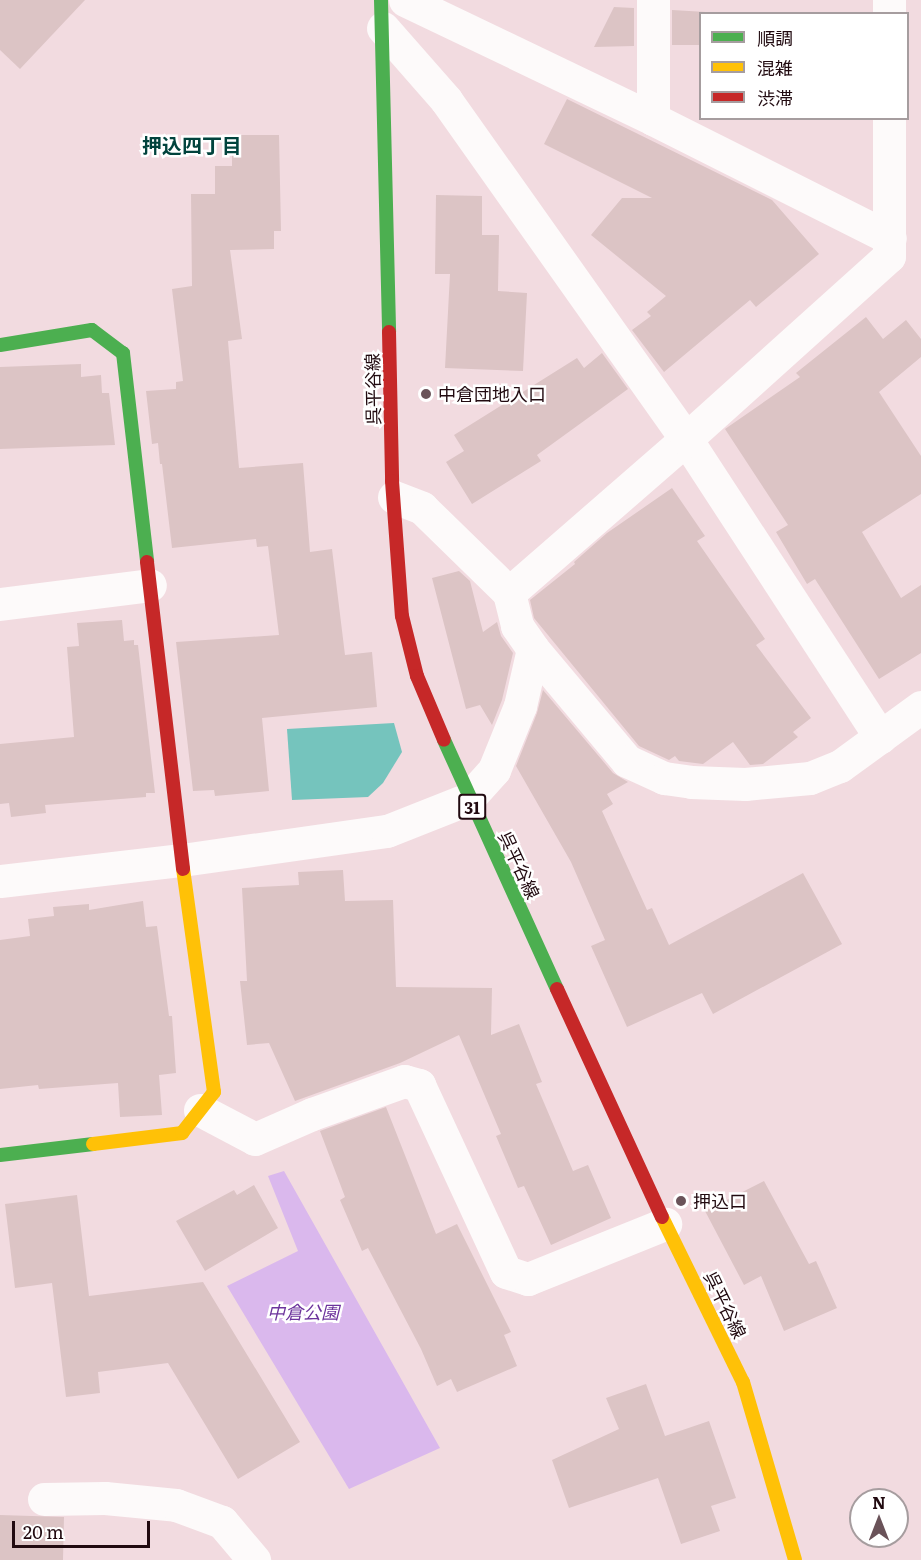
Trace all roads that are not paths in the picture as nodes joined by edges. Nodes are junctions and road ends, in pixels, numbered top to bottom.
1 (405, 0) edge
2 (653, 0) edge
3 (382, 14) edge
4 (653, 118) junction
5 (889, 120) edge
6 (890, 238) junction
7 (0, 345) edge
8 (686, 438) junction
9 (393, 496) junction
10 (150, 585) junction
11 (509, 593) junction
12 (0, 604) edge
13 (533, 648) junction
14 (921, 707) edge
15 (879, 737) junction
16 (468, 799) junction
17 (182, 860) junction
18 (0, 881) edge
19 (200, 1110) junction
20 (0, 1155) edge
21 (665, 1224) junction
22 (44, 1499) dead end
23 (254, 1560) edge
24 (795, 1560) edge

1 - 4 street
2 - 4 street
3 - 8 street
3 - 9 main road, 呉平谷線 / 31
4 - 6 street
5 - 6 street
6 - 8 street
7 - 10 main road
8 - 11 street
8 - 15 street
9 - 11 street
9 - 16 main road, 呉平谷線 / 31
10 - 12 street
10 - 17 main road
11 - 13 street
13 - 15 street
13 - 16 street
14 - 15 street
16 - 17 street
16 - 21 main road, 呉平谷線 / 31
17 - 18 street
17 - 19 main road
19 - 20 main road
19 - 21 street
21 - 24 main road, 呉平谷線 / 31
22 - 23 street

